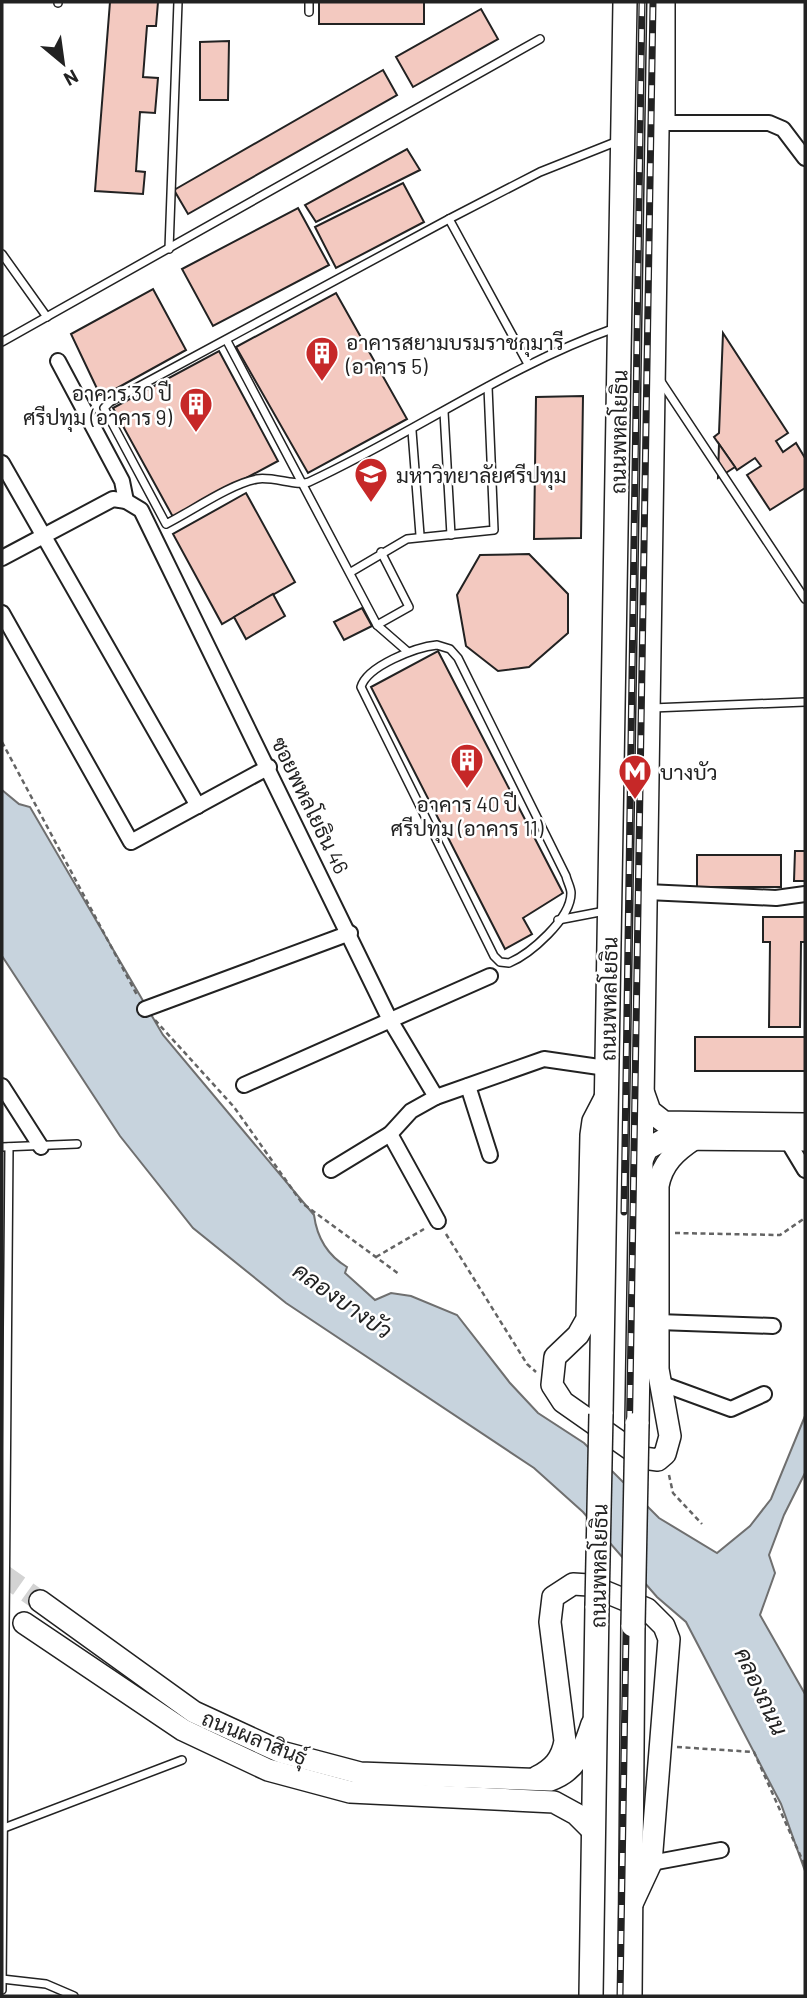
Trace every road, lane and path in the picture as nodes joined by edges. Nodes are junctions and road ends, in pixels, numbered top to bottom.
1 (178, 2) edge
2 (309, 2) edge
3 (625, 2) edge
4 (659, 2) edge
5 (671, 2) edge
6 (309, 12) dead end
7 (540, 38) dead end
8 (664, 123) junction
9 (624, 138) junction
10 (805, 158) edge
11 (449, 219) junction
12 (169, 249) junction
13 (2, 254) edge
14 (47, 317) junction
15 (619, 327) junction
16 (654, 327) junction
17 (228, 341) junction
18 (2, 342) edge
19 (58, 361) dead end
20 (528, 364) junction
21 (653, 371) junction
22 (488, 387) junction
23 (444, 412) junction
24 (412, 430) junction
25 (2, 463) edge
26 (305, 484) junction
27 (126, 501) junction
28 (45, 535) junction
29 (420, 535) junction
30 (451, 535) junction
31 (381, 552) junction
32 (2, 558) edge
33 (351, 572) junction
34 (805, 598) edge
35 (2, 613) edge
36 (377, 625) junction
37 (408, 652) junction
38 (805, 702) edge
39 (649, 708) junction
40 (2, 742) edge
41 (269, 767) junction
42 (198, 806) junction
43 (647, 891) junction
44 (805, 894) edge
45 (610, 911) junction
46 (558, 920) junction
47 (350, 933) junction
48 (490, 976) dead end
49 (145, 1009) junction
50 (390, 1020) junction
51 (606, 1068) junction
52 (244, 1085) dead end
53 (2, 1086) edge
54 (468, 1086) junction
55 (644, 1094) junction
56 (606, 1096) junction
57 (436, 1097) junction
58 (797, 1132) edge
59 (390, 1134) junction
60 (694, 1139) junction
61 (77, 1144) dead end
62 (5, 1147) edge
63 (41, 1147) junction
64 (491, 1155) dead end
65 (643, 1158) junction
66 (331, 1170) dead end
67 (805, 1170) edge
68 (805, 1218) edge
69 (438, 1221) junction
70 (658, 1232) junction
71 (376, 1257) junction
72 (399, 1274) dead end
73 (658, 1322) junction
74 (773, 1326) dead end
75 (660, 1383) junction
76 (552, 1385) junction
77 (764, 1394) dead end
78 (665, 1454) junction
79 (702, 1524) dead end
80 (40, 1601) tunnel mouth
81 (24, 1623) dead end
82 (4, 1641) edge
83 (594, 1719) junction
84 (660, 1746) junction
85 (181, 1760) dead end
86 (546, 1774) junction
87 (487, 1788) junction
88 (554, 1802) junction
89 (4, 1828) junction
90 (594, 1832) junction
91 (721, 1850) dead end
92 (651, 1863) junction
93 (805, 1866) edge
94 (631, 1906) junction
95 (2, 1979) edge
96 (2, 1990) edge
97 (74, 1996) edge
98 (591, 1996) edge
99 (630, 1996) edge

1 - 12 lane
2 - 6 lane
3 - 9 main road, ถนนพหลโยธิน
4 - 8 main road, ถนนพหลโยธิน
5 - 8 lane
7 - 12 lane
8 - 10 street
8 - 16 main road, ถนนพหลโยธิน
9 - 11 lane
9 - 15 main road, ถนนพหลโยธิน
11 - 17 lane
11 - 20 lane
12 - 14 lane
13 - 14 lane
14 - 18 lane
15 - 16 main road
15 - 20 lane
15 - 45 main road, ถนนพหลโยธิน
16 - 21 main road, ถนนพหลโยธิน
17 - 26 lane
17 - 26 lane
19 - 27 street
20 - 22 lane
21 - 34 lane
21 - 39 main road, ถนนพหลโยธิน
22 - 23 lane
22 - 30 lane
23 - 24 lane
23 - 30 lane
24 - 26 lane
24 - 29 lane
25 - 28 street
26 - 33 lane
27 - 28 street
27 - 41 street, ซอยพหลโยธิน 46
28 - 32 street
28 - 42 street
29 - 30 lane
29 - 31 lane
31 - 33 lane
31 - 36 lane
33 - 36 lane
35 - 42 street
36 - 37 lane
37 - 46 lane
37 - 46 lane
38 - 39 lane
39 - 43 main road, ถนนพหลโยธิน
40 - 49 path
41 - 42 street
41 - 47 street, ซอยพหลโยธิน 46
43 - 44 street
43 - 55 main road, ถนนพหลโยธิน
45 - 46 lane
45 - 51 main road, ถนนพหลโยธิน
47 - 49 street
47 - 50 street, ซอยพหลโยธิน 46
48 - 50 street
49 - 71 path
50 - 52 street
50 - 57 street, ซอยพหลโยธิน 46
51 - 54 street
51 - 56 main road, ถนนพหลโยธิน
53 - 63 street
54 - 57 street
54 - 64 street
55 - 58 main road
55 - 65 main road, ถนนพหลโยธิน
56 - 76 main road
56 - 83 main road, ถนนพหลโยธิน, bridge
57 - 59 street
58 - 60 main road
58 - 67 street
59 - 66 street
59 - 69 street
60 - 65 main road
60 - 70 main road
61 - 63 lane
62 - 63 lane
62 - 82 lane
65 - 94 main road, ถนนพหลโยธิน, bridge
68 - 70 path
69 - 71 path
69 - 76 path
70 - 73 main road
71 - 72 path
73 - 74 street
73 - 75 main road
75 - 77 street
75 - 78 main road
76 - 78 main road
78 - 79 path
80 - 87 main road, ถนนผลาสินธุ์
81 - 87 main road, ถนนผลาสินธุ์
82 - 89 lane
83 - 86 main road
83 - 90 main road, ถนนพหลโยธิน
84 - 86 main road
84 - 92 main road
84 - 93 path
85 - 89 lane
86 - 87 main road, ถนนผลาสินธุ์
86 - 88 main road
87 - 88 main road, ถนนผลาสินธุ์
88 - 90 main road, ถนนผลาสินธุ์
89 - 95 lane
90 - 98 main road, ถนนพหลโยธิน
91 - 92 street
92 - 94 main road
94 - 99 main road, ถนนพหลโยธิน
95 - 96 lane
95 - 97 lane

